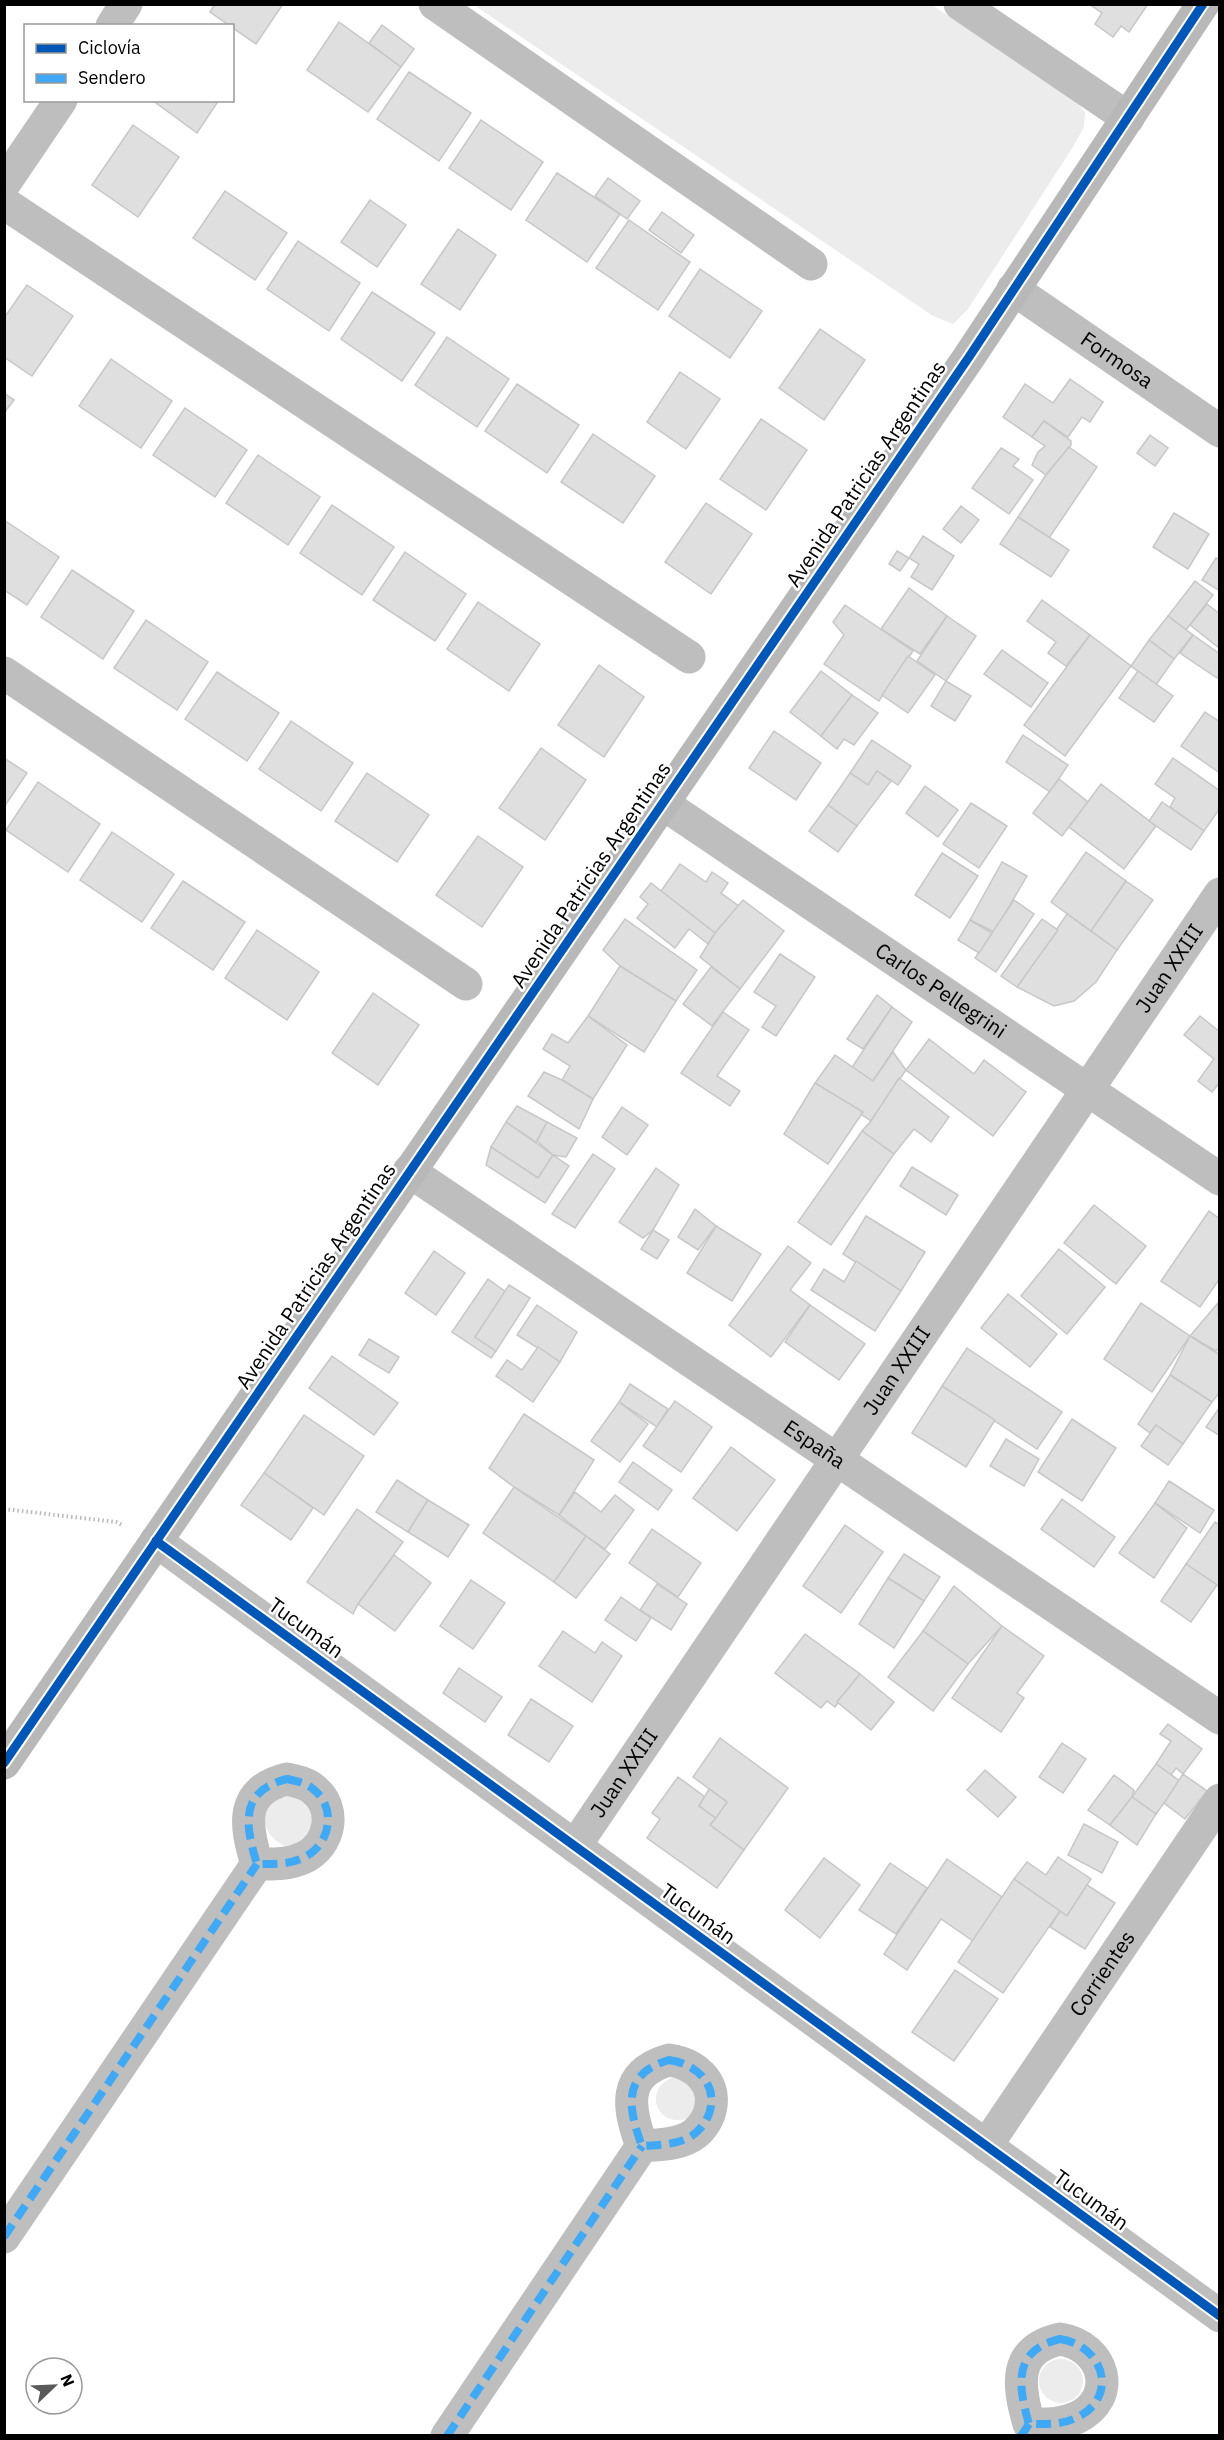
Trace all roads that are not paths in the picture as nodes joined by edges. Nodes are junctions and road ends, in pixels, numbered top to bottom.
1 (126, 4) edge
2 (435, 4) edge
3 (960, 4) edge
4 (1203, 4) edge
5 (113, 24) edge
6 (60, 102) edge
7 (1128, 118) junction
8 (4, 184) edge
9 (4, 203) edge
10 (811, 264) dead end
11 (1013, 290) junction
12 (1220, 431) edge
13 (689, 657) dead end
14 (4, 673) edge
15 (662, 803) junction
16 (1220, 894) edge
17 (466, 984) dead end
18 (1087, 1089) junction
19 (409, 1171) junction
20 (1220, 1179) edge
21 (837, 1459) junction
22 (156, 1541) junction
23 (1220, 1718) edge
24 (4, 1763) edge
25 (1220, 1800) edge
26 (574, 1846) junction
27 (256, 1864) dead end
28 (642, 2146) dead end
29 (986, 2146) junction
30 (4, 2237) edge
31 (1220, 2316) edge
32 (447, 2436) edge

1 - 5 street
2 - 10 street
3 - 7 street
4 - 7 street, Avenida Patricias Argentinas
6 - 8 street
7 - 11 street, Avenida Patricias Argentinas
9 - 13 street
11 - 12 street, Formosa
11 - 15 street, Avenida Patricias Argentinas
14 - 17 street
15 - 18 street, Carlos Pellegrini
15 - 19 street, Avenida Patricias Argentinas
16 - 18 street, Juan XXIII
18 - 20 street, Carlos Pellegrini
18 - 21 street, Juan XXIII
19 - 21 street, España
19 - 22 street, Avenida Patricias Argentinas
21 - 23 street, España
21 - 26 street, Juan XXIII
22 - 24 street, Avenida Patricias Argentinas
22 - 26 street, Tucumán
25 - 29 street, Corrientes
26 - 29 street, Tucumán
27 - 30 street
28 - 32 street
29 - 31 street, Tucumán

